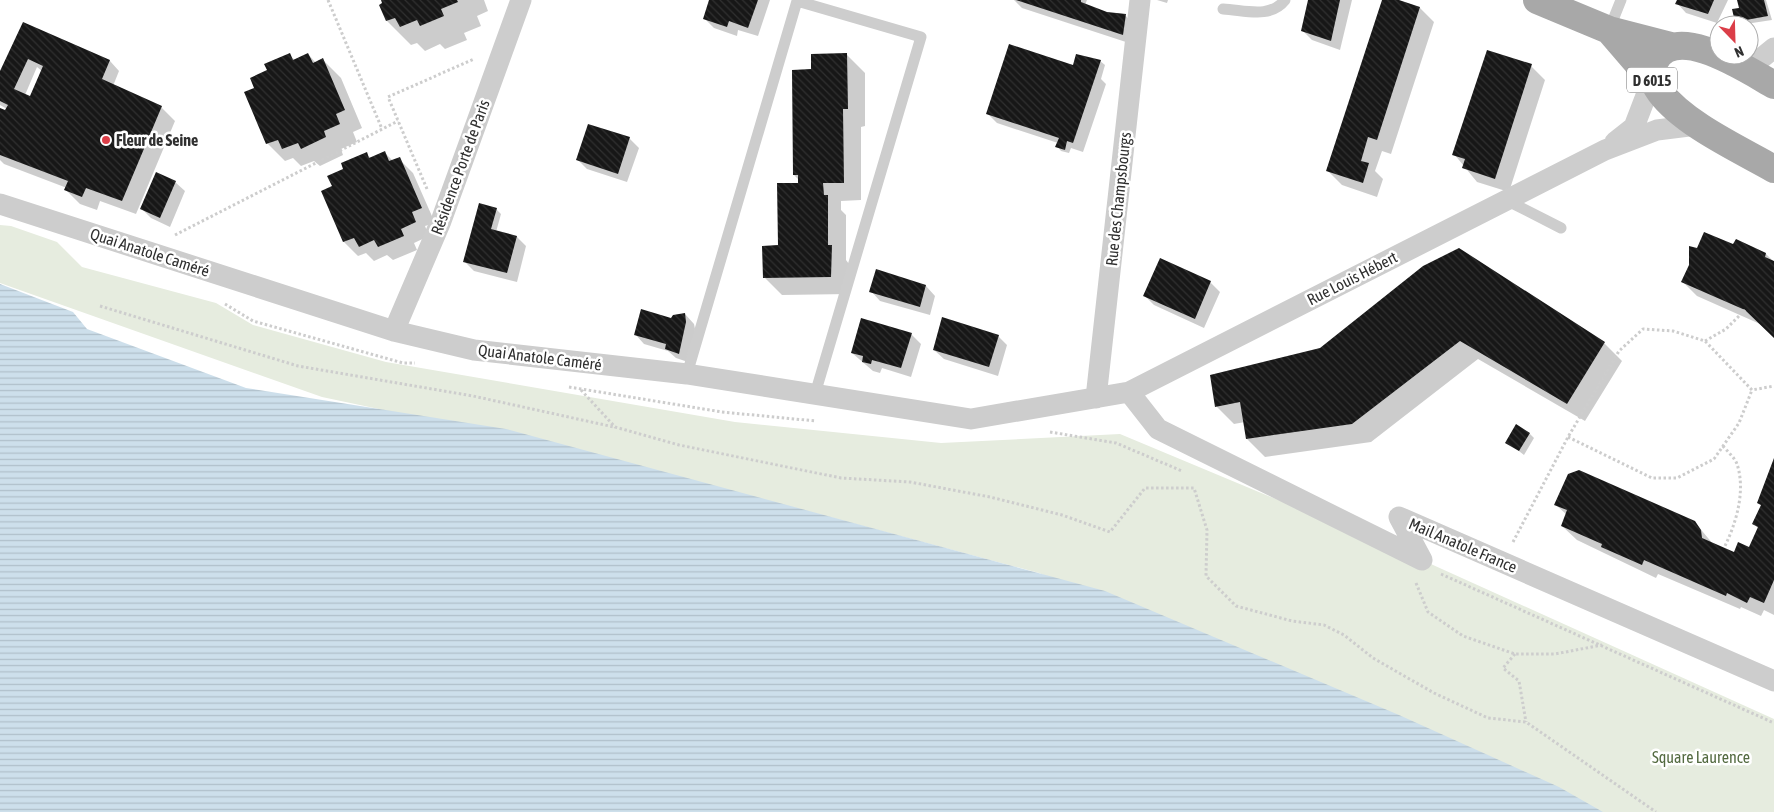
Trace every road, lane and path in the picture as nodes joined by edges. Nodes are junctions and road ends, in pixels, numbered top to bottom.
1 (328, 0) edge
2 (521, 0) edge
3 (1140, 0) edge
4 (1285, 0) edge
5 (1537, 0) edge
6 (1621, 0) edge
7 (1223, 9) dead end
8 (1609, 30) junction
9 (504, 46) junction
10 (1671, 46) junction
11 (1774, 48) edge
12 (1746, 70) junction
13 (1652, 80) junction
14 (1774, 85) edge
15 (398, 121) junction
16 (1697, 125) junction
17 (382, 129) junction
18 (1605, 150) junction
19 (1774, 169) edge
20 (1506, 200) junction
21 (0, 204) edge
22 (441, 221) junction
23 (1561, 228) dead end
24 (143, 252) junction
25 (100, 306) dead end
26 (1745, 310) dead end
27 (394, 331) junction
28 (1705, 341) junction
29 (687, 374) junction
30 (1774, 386) edge
31 (581, 390) dead end
32 (1752, 390) junction
33 (1130, 392) junction
34 (815, 394) junction
35 (1096, 398) junction
36 (615, 428) junction
37 (1568, 437) junction
38 (1723, 446) junction
39 (1724, 548) dead end
40 (1500, 561) junction
41 (1414, 577) dead end
42 (1602, 645) dead end
43 (1515, 654) junction
44 (1774, 681) edge
45 (1526, 722) junction
46 (1656, 812) edge

1 - 17 path
2 - 9 street, Résidence Porte de Paris
3 - 35 street, Rue des Champsbourgs
4 - 7 lane
5 - 8 main road, D 6015
6 - 8 lane
8 - 10 main road, D 6015
8 - 13 main road, D 6015
9 - 15 path
9 - 22 street, Résidence Porte de Paris
10 - 12 main road, D 6015
10 - 13 main road, D 6015
11 - 12 street
12 - 14 main road, D 6015
13 - 16 main road, D 6015
13 - 18 street, Rue Louis Hébert
15 - 17 path
15 - 22 path
16 - 18 street, Rue Louis Hébert
16 - 19 main road, D 6015
17 - 24 path
18 - 20 street, Rue Louis Hébert
20 - 23 lane
20 - 33 street, Rue Louis Hébert
21 - 24 street, Quai Anatole Caméré
22 - 27 street, Résidence Porte de Paris
24 - 27 street, Quai Anatole Caméré
25 - 36 path
26 - 28 path
27 - 29 street, Quai Anatole Caméré
28 - 32 path
28 - 37 path
29 - 34 street, Quai Anatole Caméré
29 - 34 lane
30 - 32 path
31 - 36 path
32 - 38 path
33 - 35 street, Rue Louis Hébert
33 - 40 street, Mail Anatole France
34 - 35 street, Quai Anatole Caméré
36 - 45 path
37 - 38 path
37 - 40 path
38 - 39 path
40 - 44 street, Mail Anatole France
41 - 43 path
42 - 43 path
43 - 45 path
45 - 46 path

